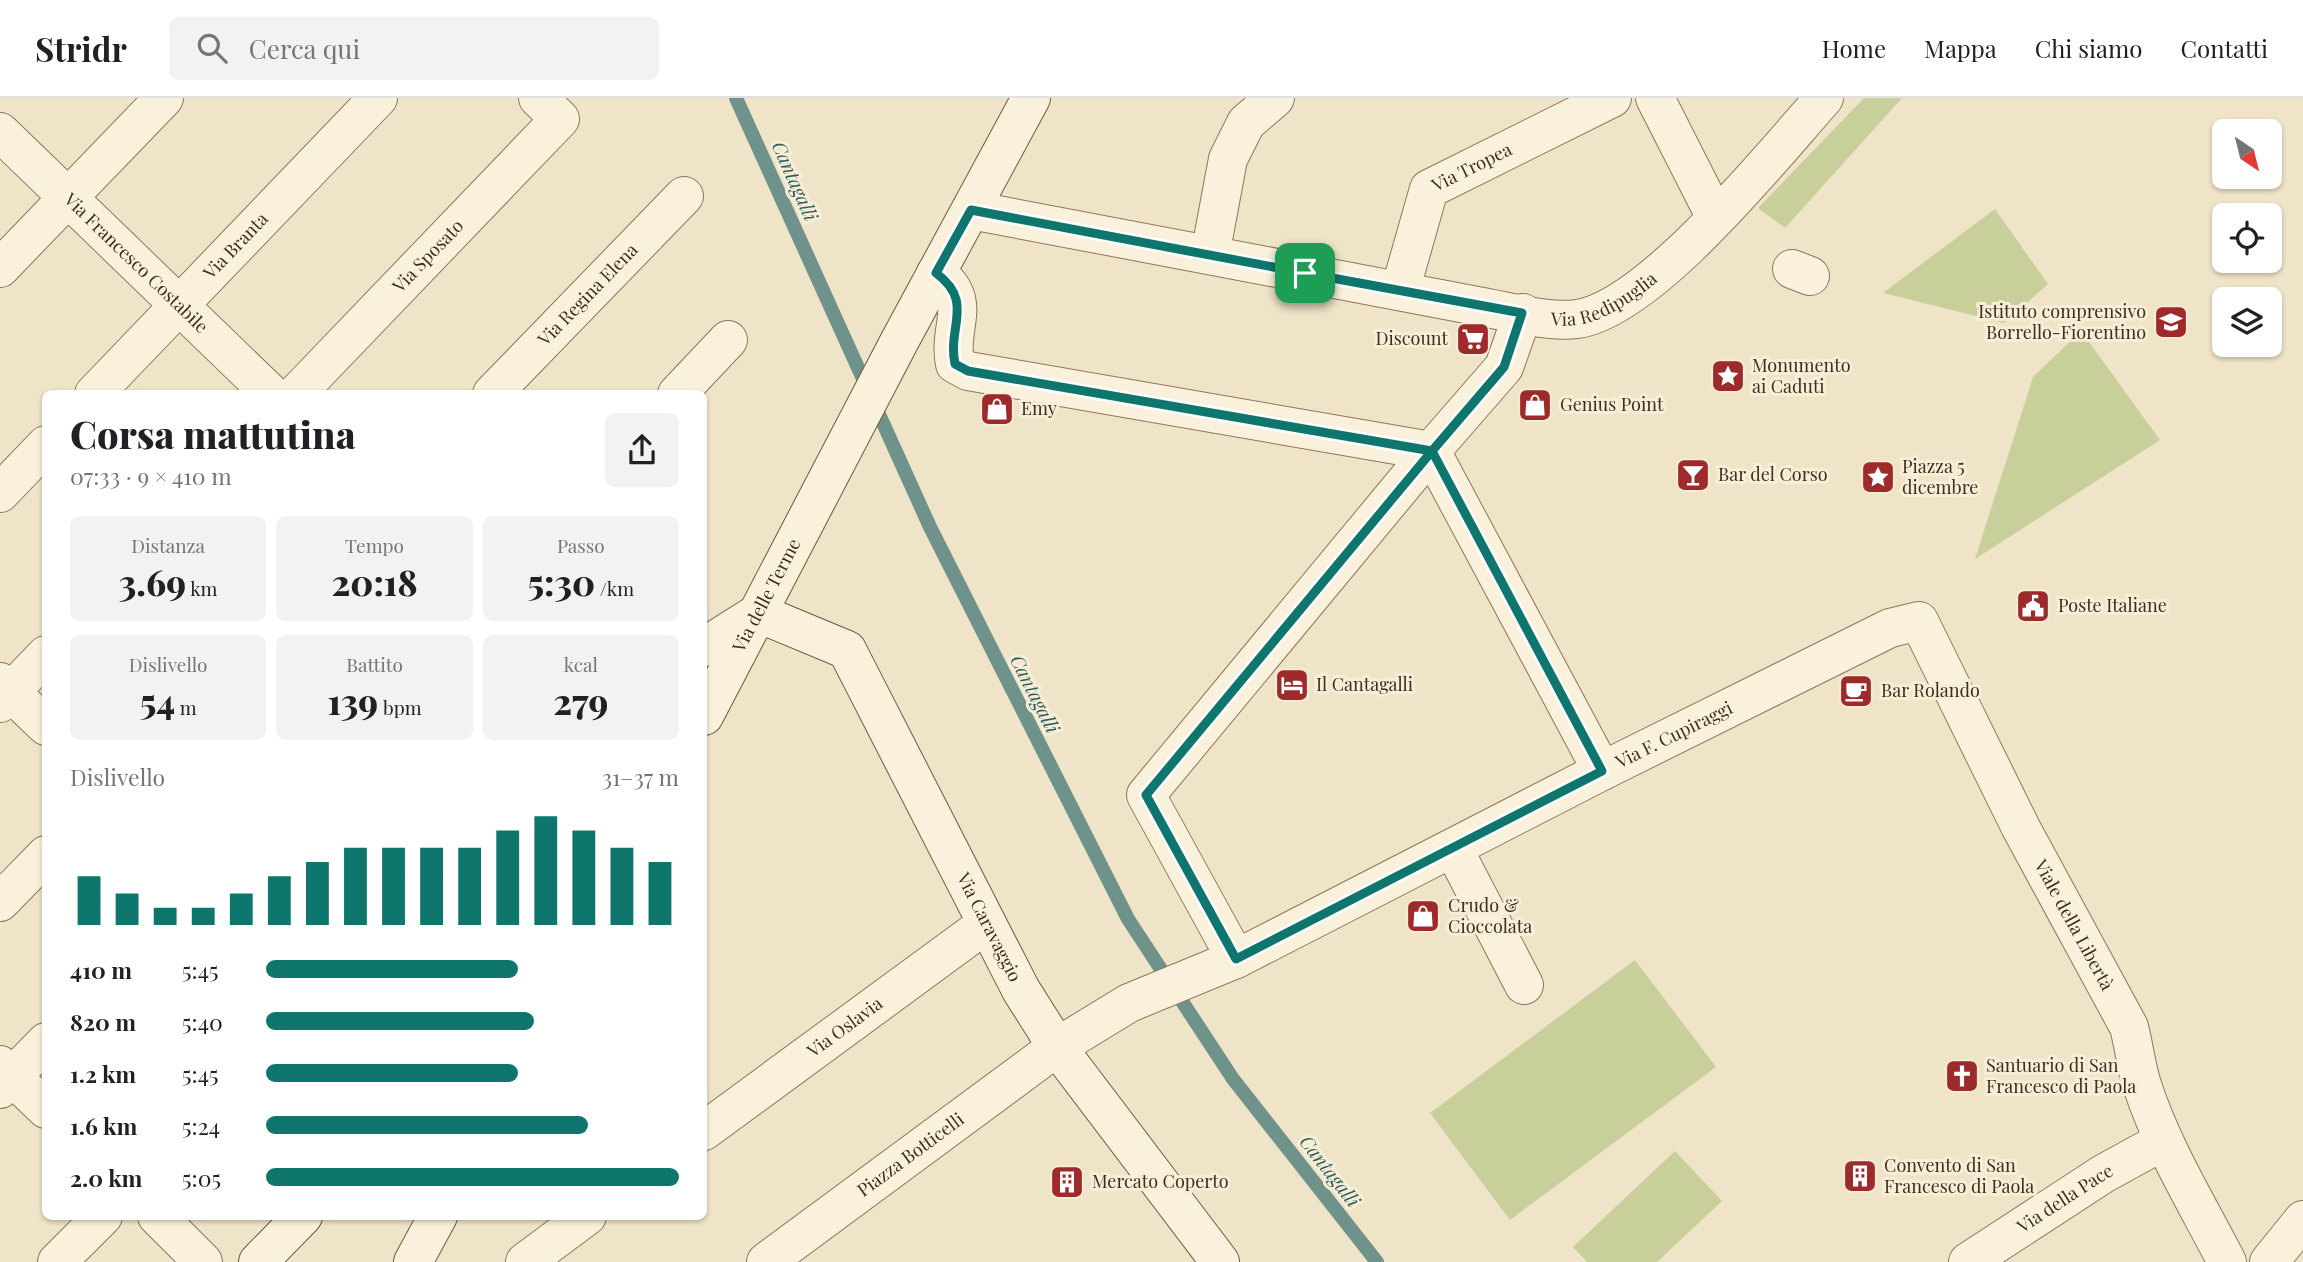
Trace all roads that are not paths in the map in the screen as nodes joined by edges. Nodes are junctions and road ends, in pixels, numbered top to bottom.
1 (164, 98) edge
2 (378, 98) edge
3 (1031, 98) edge
4 (1275, 98) edge
5 (1612, 98) edge
6 (1655, 98) edge
7 (1824, 98) edge
8 (549, 108) edge
9 (0, 132) edge
10 (684, 196) dead end
11 (68, 198) junction
12 (971, 210) junction
13 (1716, 218) junction
14 (1210, 255) junction
15 (0, 268) edge
16 (936, 273) junction
17 (1400, 291) junction
18 (179, 305) junction
19 (1522, 313) junction
20 (728, 341) dead end
21 (98, 390) edge
22 (267, 390) edge
23 (300, 390) edge
24 (496, 390) edge
25 (681, 390) edge
26 (42, 449) edge
27 (1432, 451) junction
28 (0, 493) edge
29 (758, 613) junction
30 (1890, 628) joint
31 (707, 645) edge
32 (42, 658) edge
33 (3, 692) edge
34 (707, 710) edge
35 (42, 723) edge
36 (1602, 771) junction
37 (1453, 848) junction
38 (42, 859) edge
39 (0, 902) edge
40 (986, 924) junction
41 (1236, 959) junction
42 (1524, 985) dead end
43 (1129, 1003) joint
44 (42, 1045) edge
45 (1057, 1047) junction
46 (4, 1077) edge
47 (42, 1106) edge
48 (707, 1129) edge
49 (2163, 1141) junction
50 (99, 1220) edge
51 (161, 1220) edge
52 (299, 1220) edge
53 (436, 1220) edge
54 (582, 1220) edge
55 (2303, 1220) edge
56 (57, 1262) edge
57 (204, 1262) edge
58 (258, 1262) edge
59 (413, 1262) edge
60 (525, 1262) edge
61 (766, 1262) edge
62 (1220, 1262) edge
63 (1968, 1262) edge
64 (2227, 1262) edge
65 (2269, 1262) edge

1 - 11 street
2 - 18 street, Via Branta
3 - 12 street
4 - 14 street
5 - 17 street, Via Tropea
6 - 13 street
7 - 13 street, Via Redipuglia
8 - 23 street, Via Sposato
9 - 11 street, Via Francesco Costabile
10 - 24 street, Via Regina Elena
11 - 15 street
11 - 18 street, Via Francesco Costabile
12 - 14 street, Via Redipuglia
12 - 16 street
13 - 19 street, Via Redipuglia
14 - 17 street, Via Redipuglia
16 - 27 street
16 - 29 street, Via delle Terme
17 - 19 street, Via Redipuglia
18 - 21 street, Via Branta
18 - 22 street, Via Francesco Costabile
19 - 27 street
20 - 25 street
26 - 28 street
27 - 36 street
27 - 41 street
29 - 31 street
29 - 34 street, Via delle Terme
29 - 40 street, Via Caravaggio
30 - 36 street, Via F. Cupiraggi
30 - 49 street, Viale della Libertà
32 - 33 street
33 - 35 street
36 - 37 street, Via F. Cupiraggi
37 - 41 street, Via F. Cupiraggi
37 - 42 street
38 - 39 street
40 - 45 street, Via Caravaggio
40 - 48 street, Via Oslavia
41 - 43 street, Via F. Cupiraggi
43 - 45 street, Piazza Botticelli
44 - 46 street
45 - 61 street, Piazza Botticelli
45 - 62 street, Via Caravaggio
46 - 47 street
49 - 63 street, Via della Pace
49 - 64 street, Viale della Libertà
50 - 56 street
51 - 57 street
52 - 58 street
53 - 59 street
54 - 60 street
55 - 65 street

